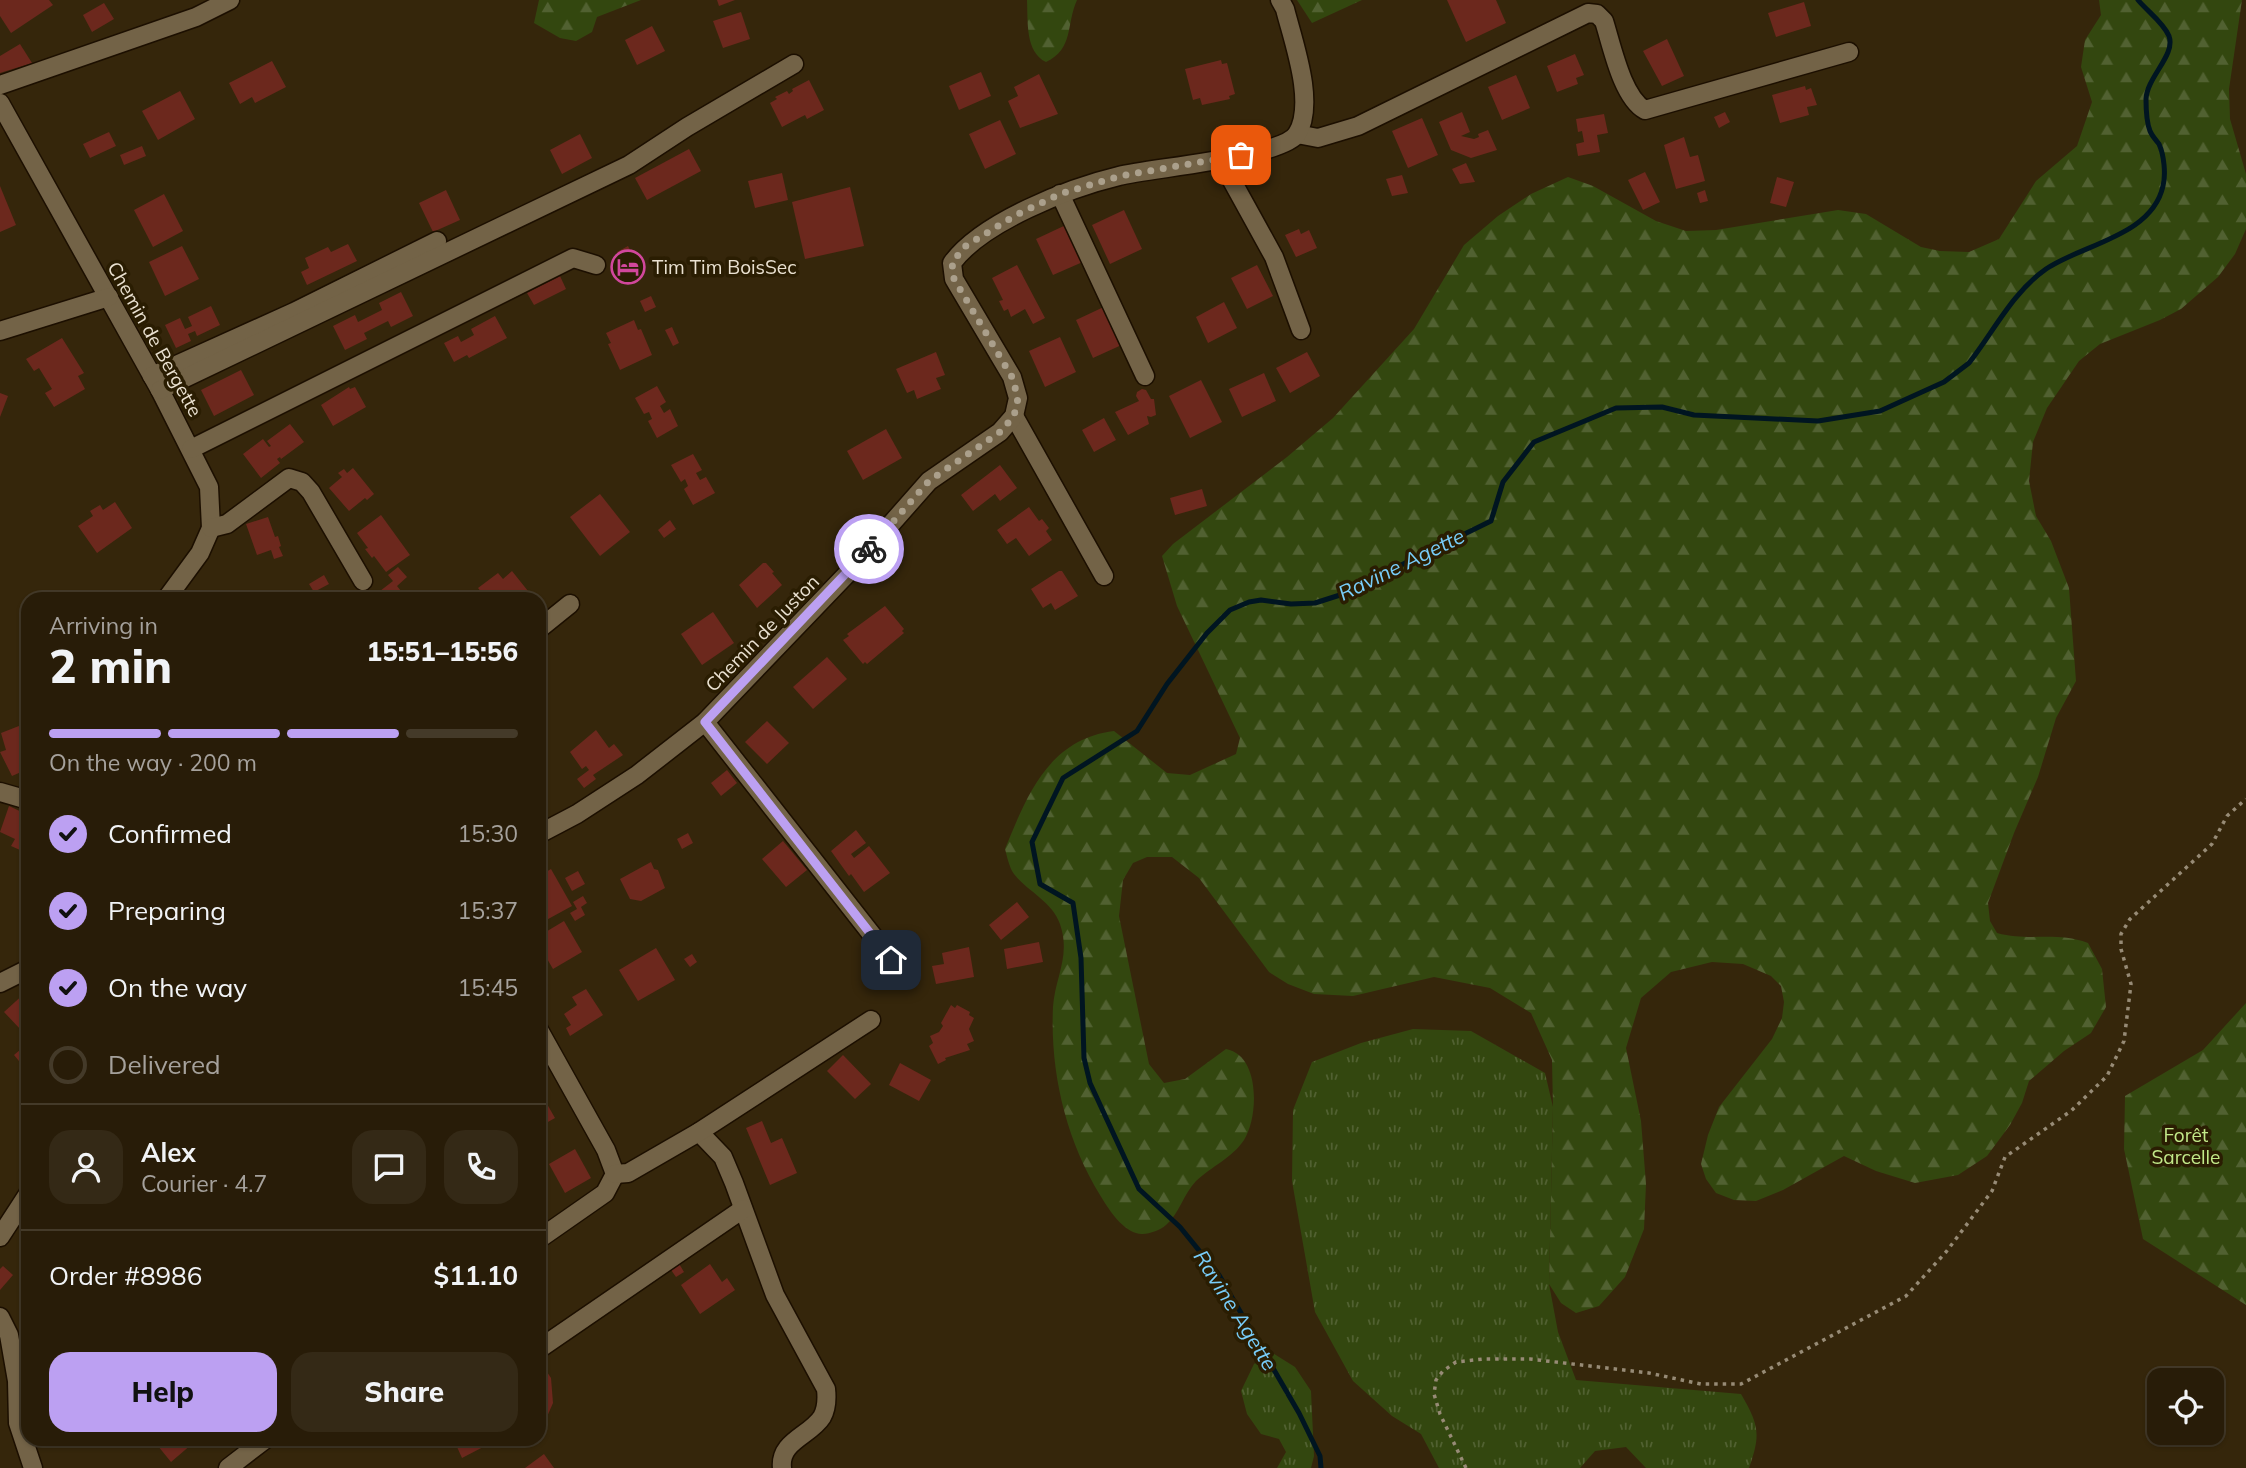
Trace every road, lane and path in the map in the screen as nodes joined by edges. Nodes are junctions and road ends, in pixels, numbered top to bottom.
1 (230, 0) edge
2 (1280, 0) edge
3 (1849, 52) dead end
4 (794, 64) dead end
5 (0, 85) edge
6 (0, 103) edge
7 (1297, 134) junction
8 (1220, 159) junction
9 (1060, 194) junction
10 (437, 241) dead end
11 (596, 265) dead end
12 (109, 298) junction
13 (1301, 330) dead end
14 (0, 331) edge
15 (1145, 376) dead end
16 (156, 383) junction
17 (1014, 416) junction
18 (191, 449) junction
19 (211, 528) junction
20 (1104, 576) dead end
21 (363, 581) dead end
22 (171, 592) edge
23 (570, 604) dead end
24 (546, 623) edge
25 (705, 722) junction
26 (0, 792) edge
27 (21, 798) edge
28 (2246, 799) edge
29 (546, 830) edge
30 (891, 960) dead end
31 (21, 972) edge
32 (0, 983) edge
33 (871, 1020) dead end
34 (546, 1043) edge
35 (699, 1132) junction
36 (615, 1174) junction
37 (21, 1205) edge
38 (743, 1209) junction
39 (546, 1234) edge
40 (0, 1237) edge
41 (0, 1317) edge
42 (546, 1344) edge
43 (21, 1432) edge
44 (26, 1446) edge
45 (257, 1446) edge
46 (33, 1468) edge
47 (228, 1468) edge
48 (782, 1468) edge
49 (1466, 1468) edge

1 - 5 street
2 - 7 street
3 - 7 street
4 - 16 street
6 - 12 street, Chemin de Bergette
7 - 8 street
8 - 9 street
8 - 13 street
9 - 15 street
9 - 17 street
10 - 16 street
11 - 18 street
12 - 14 street
12 - 16 street, Chemin de Bergette
16 - 18 street, Chemin de Bergette
17 - 20 street
17 - 25 street, Chemin de Juston
18 - 19 street, Chemin de Bergette
19 - 21 street
19 - 22 street, Chemin de Bergette
23 - 24 street
25 - 29 street, Chemin de Juston
25 - 30 street
26 - 27 street
28 - 49 path
31 - 32 street
33 - 35 street
34 - 36 street
35 - 36 street
35 - 38 street
36 - 39 street
37 - 40 street
38 - 42 street
38 - 48 street
41 - 43 street
44 - 46 street
45 - 47 street

